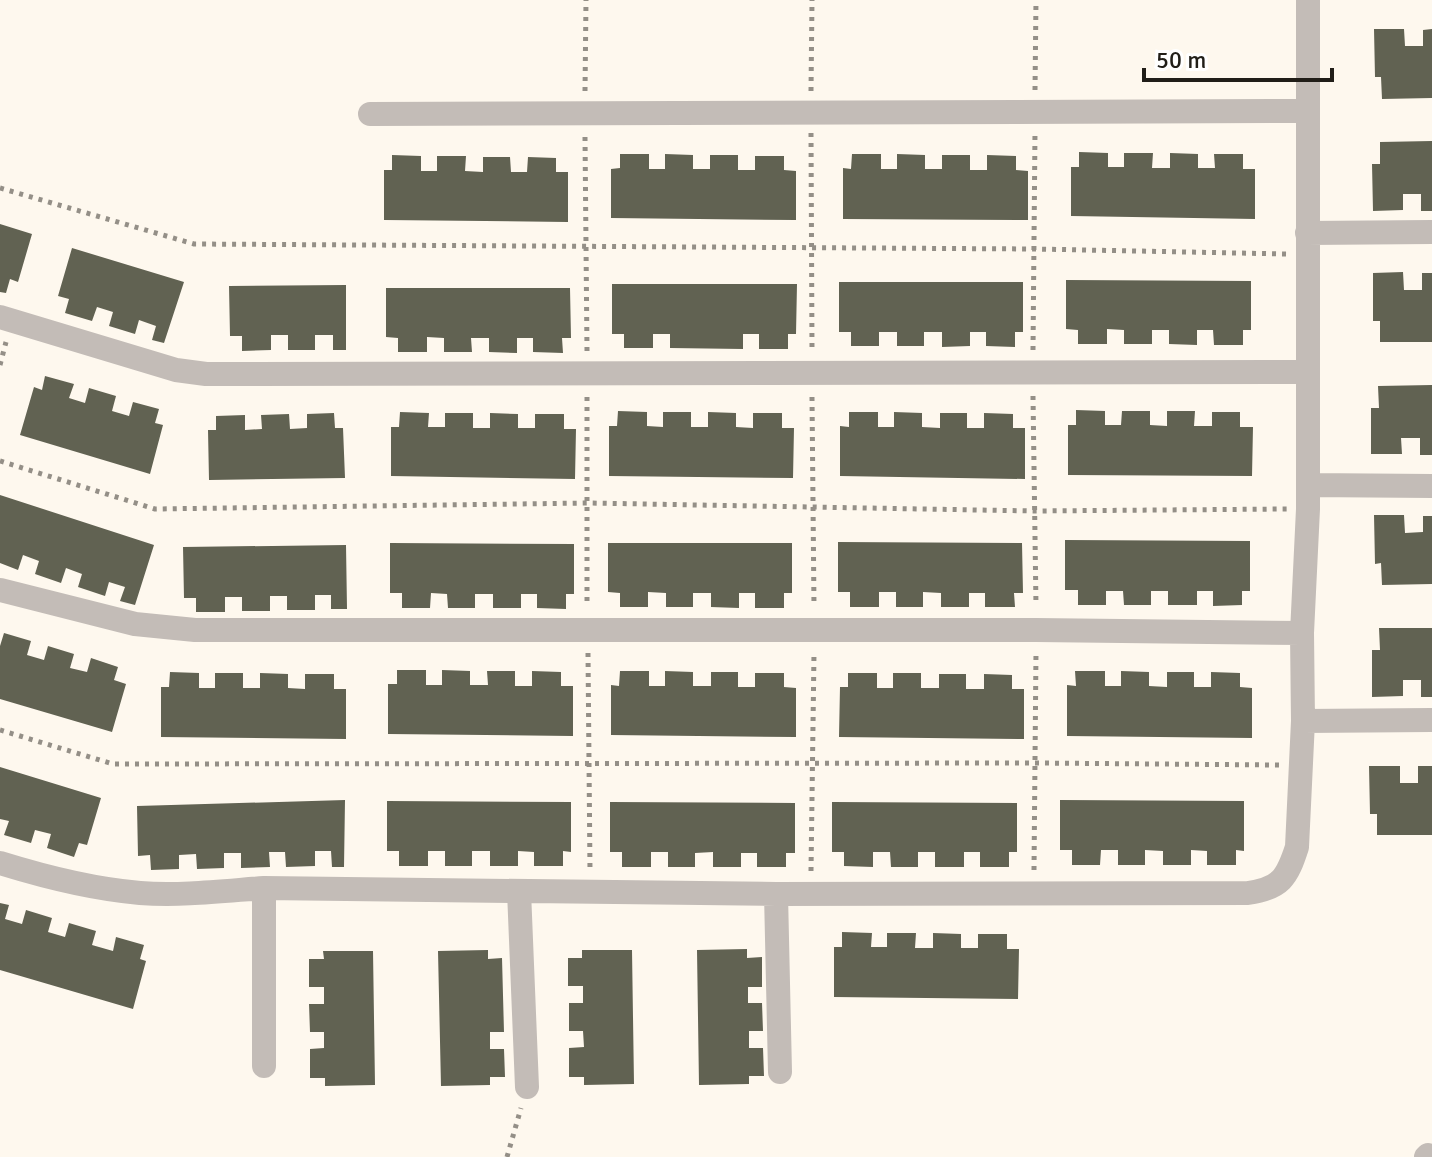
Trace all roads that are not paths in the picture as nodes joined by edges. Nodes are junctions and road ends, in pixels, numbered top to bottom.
1 (1308, 0) edge
2 (1306, 111) junction
3 (370, 114) dead end
4 (1432, 232) edge
5 (1307, 244) junction
6 (0, 317) edge
7 (1307, 372) junction
8 (1432, 486) edge
9 (1308, 497) junction
10 (0, 590) edge
11 (1302, 633) junction
12 (1432, 720) edge
13 (1303, 721) junction
14 (0, 863) edge
15 (264, 888) junction
16 (519, 891) junction
17 (776, 894) junction
18 (264, 1066) dead end
19 (780, 1072) dead end
20 (527, 1087) road end

1 - 2 street
2 - 3 street
2 - 5 street
4 - 5 street
5 - 7 street
6 - 7 street
7 - 9 street
8 - 9 street
9 - 11 street
10 - 11 street
11 - 13 street
12 - 13 street
13 - 17 street
14 - 15 street
15 - 16 street
15 - 18 street
16 - 17 street
16 - 20 street
17 - 19 street

